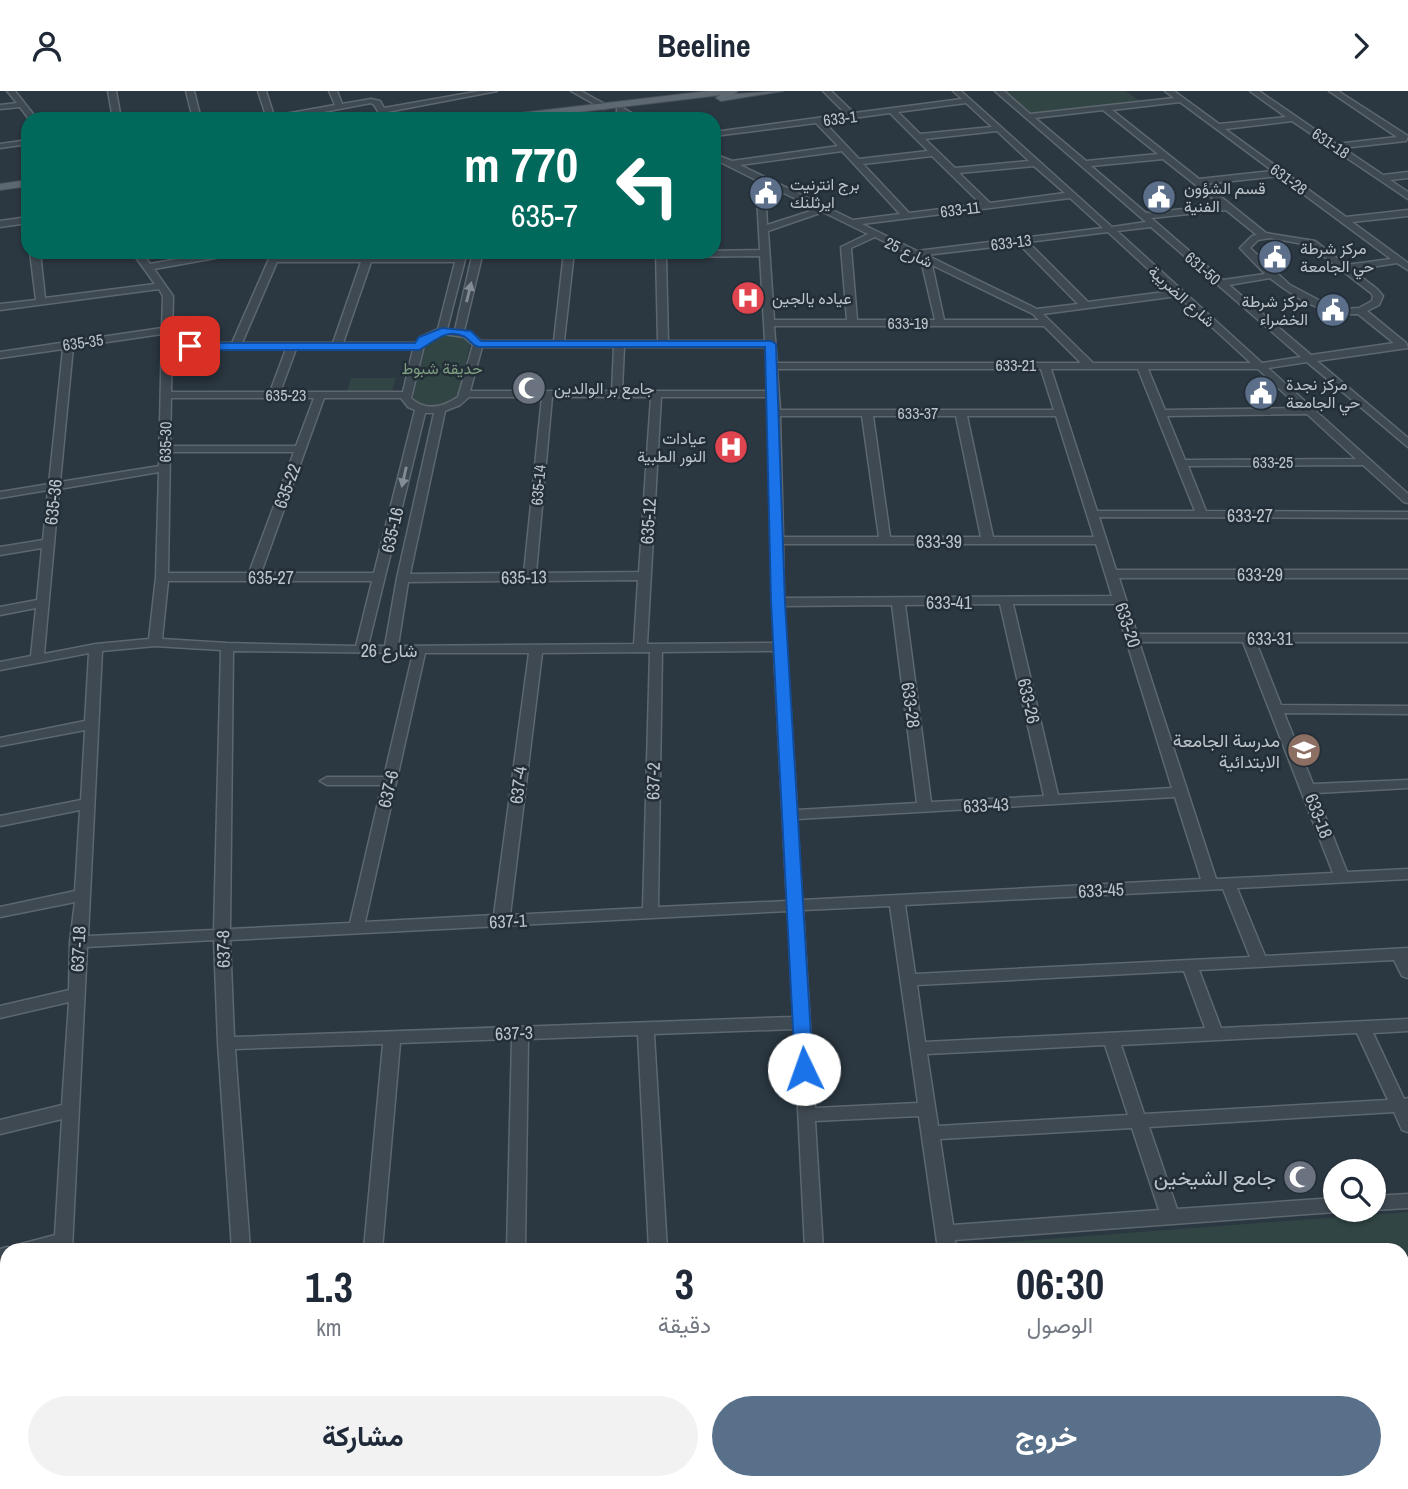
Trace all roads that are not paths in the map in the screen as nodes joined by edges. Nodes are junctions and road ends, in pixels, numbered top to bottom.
1 (12, 91) edge
2 (112, 91) edge
3 (190, 91) edge
4 (262, 91) edge
5 (333, 91) edge
6 (432, 91) edge
7 (493, 91) edge
8 (575, 91) edge
9 (733, 91) edge
10 (778, 91) edge
11 (827, 91) edge
12 (957, 91) edge
13 (999, 91) edge
14 (1169, 91) edge
15 (1267, 91) edge
16 (1333, 91) edge
17 (1255, 92) edge
18 (687, 99) junction
19 (1181, 100) junction
20 (439, 101) junction
21 (967, 101) junction
22 (661, 103) junction
23 (22, 105) junction
24 (0, 107) edge
25 (339, 107) junction
26 (606, 107) junction
27 (1105, 108) junction
28 (620, 110) junction
29 (892, 111) junction
30 (28, 112) edge
31 (116, 112) edge
32 (195, 112) edge
33 (270, 112) edge
34 (311, 112) edge
35 (382, 112) edge
36 (397, 112) edge
37 (560, 112) edge
38 (604, 112) edge
39 (624, 112) edge
40 (852, 116) junction
41 (1030, 116) junction
42 (1294, 118) junction
43 (818, 120) junction
44 (1218, 127) junction
45 (997, 129) junction
46 (721, 133) edge
47 (918, 137) junction
48 (1407, 139) edge
49 (21, 143) edge
50 (0, 146) edge
51 (1336, 146) junction
52 (844, 148) junction
53 (934, 153) junction
54 (1165, 156) junction
55 (721, 159) edge
56 (857, 162) junction
57 (729, 163) junction
58 (1035, 163) junction
59 (721, 164) edge
60 (1086, 165) junction
61 (953, 171) junction
62 (1281, 173) junction
63 (21, 176) edge
64 (1408, 176) edge
65 (760, 178) junction
66 (0, 179) edge
67 (1383, 179) junction
68 (1199, 182) junction
69 (21, 184) edge
70 (0, 187) edge
71 (1071, 195) junction
72 (1408, 196) edge
73 (988, 206) junction
74 (1229, 207) junction
75 (822, 210) junction
76 (1408, 213) edge
77 (907, 216) junction
78 (1145, 216) junction
79 (1346, 220) junction
80 (21, 221) edge
81 (849, 223) junction
82 (1153, 223) junction
83 (0, 224) edge
84 (765, 229) junction
85 (1108, 229) junction
86 (873, 235) junction
87 (1263, 235) junction
88 (1021, 240) junction
89 (721, 253) edge
90 (765, 253) junction
91 (915, 254) junction
92 (36, 259) edge
93 (143, 259) edge
94 (179, 259) edge
95 (273, 259) edge
96 (367, 259) edge
97 (460, 259) edge
98 (476, 259) edge
99 (568, 259) edge
100 (661, 259) edge
101 (926, 260) junction
102 (1399, 260) junction
103 (149, 267) junction
104 (1408, 267) edge
105 (1345, 268) junction
106 (1275, 275) junction
107 (1221, 283) junction
108 (163, 286) junction
109 (1179, 293) junction
110 (41, 302) junction
111 (1085, 305) junction
112 (0, 307) edge
113 (1361, 311) junction
114 (1036, 312) junction
115 (769, 323) junction
116 (852, 323) junction
117 (940, 323) junction
118 (1047, 323) junction
119 (167, 330) junction
120 (442, 331) junction
121 (459, 331) junction
122 (478, 344) junction
123 (559, 344) junction
124 (619, 344) junction
125 (663, 344) junction
126 (771, 344) junction
127 (68, 345) junction
128 (167, 346) junction
129 (236, 346) junction
130 (292, 346) junction
131 (337, 346) junction
132 (419, 346) junction
133 (1405, 347) edge
134 (0, 355) edge
135 (1309, 358) junction
136 (1045, 365) junction
137 (772, 366) junction
138 (1090, 366) junction
139 (1142, 366) junction
140 (1260, 366) junction
141 (465, 394) junction
142 (547, 394) junction
143 (617, 394) junction
144 (656, 394) junction
145 (774, 394) junction
146 (165, 395) junction
147 (274, 395) junction
148 (320, 395) junction
149 (407, 395) junction
150 (420, 410) junction
151 (440, 410) junction
152 (1310, 411) junction
153 (775, 413) junction
154 (867, 413) junction
155 (1060, 413) junction
156 (1161, 413) junction
157 (961, 414) junction
158 (1408, 444) edge
159 (165, 449) junction
160 (301, 449) junction
161 (1366, 462) junction
162 (1181, 463) junction
163 (164, 468) junction
164 (54, 486) junction
165 (0, 495) edge
166 (1408, 500) edge
167 (1093, 514) junction
168 (1202, 515) junction
169 (1408, 515) edge
170 (1101, 540) junction
171 (778, 541) junction
172 (885, 541) junction
173 (988, 541) junction
174 (49, 543) junction
175 (0, 551) edge
176 (1112, 574) junction
177 (1408, 575) edge
178 (645, 576) junction
179 (162, 577) junction
180 (254, 577) junction
181 (380, 577) junction
182 (530, 577) junction
183 (403, 578) junction
184 (1120, 600) junction
185 (778, 602) junction
186 (898, 602) junction
187 (1006, 602) junction
188 (43, 603) junction
189 (0, 611) edge
190 (1132, 638) junction
191 (1248, 638) junction
192 (1408, 638) edge
193 (155, 642) junction
194 (227, 647) junction
195 (781, 647) junction
196 (96, 648) junction
197 (640, 648) junction
198 (656, 648) junction
199 (420, 649) junction
200 (536, 649) junction
201 (361, 650) junction
202 (391, 650) junction
203 (37, 659) junction
204 (0, 666) edge
205 (1276, 709) junction
206 (1408, 710) edge
207 (93, 724) junction
208 (0, 742) edge
209 (327, 781) dead end
210 (389, 781) junction
211 (1408, 784) edge
212 (1308, 789) junction
213 (1181, 792) junction
214 (1052, 801) junction
215 (86, 804) junction
216 (925, 808) junction
217 (790, 815) junction
218 (0, 821) edge
219 (1408, 874) edge
220 (1342, 877) junction
221 (1228, 883) junction
222 (1210, 884) junction
223 (81, 895) junction
224 (897, 901) junction
225 (795, 907) junction
226 (0, 912) edge
227 (650, 914) junction
228 (500, 922) junction
229 (356, 929) junction
230 (222, 936) junction
231 (78, 941) junction
232 (1403, 954) edge
233 (1259, 961) junction
234 (1189, 965) junction
235 (1408, 972) edge
236 (908, 980) junction
237 (76, 994) junction
238 (0, 1012) edge
239 (802, 1023) junction
240 (1408, 1025) edge
241 (1362, 1027) junction
242 (646, 1029) junction
243 (520, 1033) junction
244 (1215, 1034) junction
245 (392, 1037) junction
246 (1111, 1039) junction
247 (226, 1043) junction
248 (918, 1048) junction
249 (1403, 1105) edge
250 (927, 1109) junction
251 (71, 1110) junction
252 (806, 1115) junction
253 (1139, 1121) junction
254 (1408, 1125) edge
255 (0, 1127) edge
256 (930, 1133) junction
257 (1408, 1201) edge
258 (1386, 1202) edge
259 (1323, 1206) edge
260 (1170, 1216) junction
261 (946, 1241) edge
262 (63, 1243) edge
263 (241, 1243) edge
264 (374, 1243) edge
265 (516, 1243) edge
266 (658, 1243) edge
267 (814, 1243) edge

1 - 23 street
2 - 31 street
3 - 32 street
4 - 33 street
5 - 25 street
6 - 20 street
7 - 20 street
8 - 26 street
9 - 18 main road
10 - 18 main road
11 - 40 street
12 - 21 street, شارع الضريبة
13 - 41 street, 631-50
14 - 19 street, 631-28
15 - 17 street
16 - 48 street
17 - 42 street, 631-18
18 - 22 main road
19 - 27 street
19 - 44 street, 631-28
20 - 36 street
21 - 29 street, 633-1
21 - 45 street, شارع الضريبة
22 - 26 main road
22 - 28 main road
23 - 24 street
23 - 30 street
25 - 34 street
25 - 35 street
26 - 37 main road
27 - 41 street
27 - 54 street
28 - 38 main road
28 - 39 street
29 - 40 street, 633-1
29 - 47 street
40 - 43 street, 633-1
41 - 60 street, 631-50
42 - 44 street
42 - 51 street, 631-18
43 - 46 street, 633-1
43 - 52 street
44 - 62 street, 631-28
45 - 47 street
45 - 58 street, شارع الضريبة
47 - 53 street
48 - 51 street
49 - 50 street
51 - 67 street, 631-18
52 - 56 street
52 - 57 street
53 - 56 street
53 - 61 street
54 - 60 street
54 - 68 street
55 - 57 street, شارع 25
56 - 77 street
57 - 59 street
57 - 65 street, شارع 25
58 - 61 street
58 - 71 street, شارع الضريبة
60 - 78 street, 631-50
61 - 73 street
62 - 68 street
62 - 79 street, 631-28
63 - 66 main road
64 - 67 street
65 - 75 street, شارع 25
65 - 84 street
67 - 72 street, 631-18
68 - 74 street
69 - 70 main road
71 - 73 street, 633-11
71 - 85 street, شارع الضريبة
73 - 77 street, 633-11
74 - 78 street
74 - 87 street
75 - 81 street, شارع 25
75 - 84 street
76 - 79 street
77 - 81 street, 633-11
78 - 82 street, 631-50
79 - 102 street, 631-28
80 - 83 street
81 - 86 street, شارع 25
82 - 85 street, 633-13
82 - 107 street, 631-50
84 - 90 street
85 - 88 street, 633-13
85 - 109 street, شارع الضريبة
86 - 91 street, شارع 25
86 - 116 street
87 - 105 street
87 - 106 street
88 - 91 street, 633-13
88 - 111 street
89 - 90 street
90 - 115 street
91 - 101 street, شارع 25
92 - 110 street
93 - 103 street, 635-30
94 - 103 street
95 - 129 street
96 - 131 street
97 - 120 street
121 -> 98 street
99 - 123 street
100 - 125 street
101 - 114 street, شارع 25
101 - 117 street
102 - 104 street, 631-28
102 - 105 street
103 - 108 street, 635-30
105 - 113 street
106 - 107 street
106 - 113 street
107 - 135 street, 631-50
108 - 110 street
108 - 119 street, 635-30
109 - 111 street
109 - 140 street, شارع الضريبة
110 - 112 street
111 - 114 street
113 - 133 street
114 - 118 street, شارع 25
115 - 116 street, 633-19
115 - 126 street
116 - 117 street, 633-19
117 - 118 street, 633-19
118 - 138 street, شارع 25
119 - 127 street, 635-35
119 - 128 street, 635-30
120 - 121 street
120 - 132 street
121 - 122 street
122 - 123 street
122 - 141 street
123 - 124 street
124 - 125 street
124 - 143 street
125 - 126 street
126 - 137 street
127 - 134 street, 635-35
127 - 164 street, 635-36
128 - 129 street
128 - 146 street, 635-30
129 - 130 street
130 - 131 street
130 - 147 street
131 - 132 street
132 - 149 street
133 - 135 street, 633-21
135 - 140 street, 633-21
135 - 158 street, 631-50
136 - 137 street, 633-21
136 - 138 street, 633-21
136 - 155 street, 633-20
137 - 145 street
138 - 139 street, 633-21
139 - 140 street, 633-21
139 - 156 street
140 - 152 street, شارع الضريبة
141 - 142 street
141 - 151 street
142 - 143 street
142 - 182 street, 635-14
143 - 144 street
144 - 145 street
144 - 178 street, 635-12
145 - 153 street
146 - 147 street, 635-23
146 - 159 street, 635-30
147 - 148 street, 635-23
148 - 149 street, 635-23
148 - 160 street, 635-22
149 - 150 street
150 - 151 street
150 -> 181 street, 635-16
151 - 183 street, 635-16
152 - 156 street
152 - 161 street, شارع الضريبة
153 - 154 street, 633-37
153 - 171 street
154 - 157 street, 633-37
154 - 172 street
155 - 157 street, 633-37
155 - 167 street, 633-20
156 - 162 street
157 - 173 street
159 - 160 street
159 - 163 street, 635-30
160 - 180 street, 635-22
161 - 162 street, 633-25
161 - 166 street, شارع الضريبة
162 - 168 street
163 - 164 street
163 - 179 street, 635-30
164 - 165 street
164 - 174 street, 635-36
167 - 168 street, 633-27
167 - 170 street, 633-20
168 - 169 street, 633-27
170 - 173 street, 633-39
170 - 176 street, 633-20
171 - 172 street, 633-39
171 - 185 street
172 - 173 street, 633-39
174 - 175 street
174 - 188 street, 635-36
176 - 177 street, 633-29
176 - 184 street, 633-20
178 - 182 street, 635-13
178 - 197 street, 635-12
179 - 180 street, 635-27
179 - 193 street, 635-30
180 - 181 street, 635-27
181 - 201 street, 635-16
182 - 183 street, 635-13
183 - 202 street, 635-16
184 - 187 street, 633-41
184 - 190 street, 633-20
185 - 186 street, 633-41
185 - 195 street
186 - 187 street, 633-41
186 - 216 street, 633-28
187 - 214 street, 633-26
188 - 189 street
188 - 203 street, 635-36
190 - 191 street, 633-31
190 - 213 street, 633-20
191 - 192 street, 633-31
191 - 205 street, 633-18
193 - 194 street, شارع 26
193 - 196 street, شارع 26
194 - 201 street, شارع 26
194 - 230 street, 637-8
195 - 198 street, شارع 26
195 - 217 street
196 - 203 street, شارع 26
196 - 207 street, 637-18
197 - 198 street, شارع 26
197 - 200 street, شارع 26
198 - 227 street, 637-2
199 - 200 street, شارع 26
199 - 202 street, شارع 26
199 - 210 street, 637-6
200 - 228 street, 637-4
201 - 202 street, شارع 26
203 - 204 street, شارع 26
205 - 206 street
205 - 212 street, 633-18
207 - 208 street
207 - 215 street, 637-18
209 - 210 street
210 - 229 street, 637-6
211 - 212 street
212 - 220 street, 633-18
213 - 214 street, 633-43
213 - 222 street, 633-20
214 - 216 street, 633-43
215 - 218 street
215 - 223 street, 637-18
216 - 217 street, 633-43
217 - 225 street
219 - 220 street, 633-45
220 - 221 street, 633-45
221 - 222 street, 633-45
221 - 233 street
222 - 224 street, 633-45
223 - 226 street
223 - 231 street, 637-18
224 - 225 street, 633-45
224 - 236 street
225 - 227 street, 637-1
225 - 239 street
227 - 228 street, 637-1
228 - 229 street, 637-1
229 - 230 street, 637-1
230 - 231 street, 637-1
230 - 247 street, 637-8
231 - 237 street, 637-18
232 - 233 street
232 - 235 street
233 - 234 street
234 - 236 street
234 - 244 street
236 - 248 street
237 - 238 street
237 - 251 street, 637-18
239 - 242 street, 637-3
239 - 252 street
240 - 241 street
241 - 244 street
241 - 249 street
242 - 243 street, 637-3
242 - 266 street
243 - 245 street, 637-3
243 - 265 street
244 - 246 street
245 - 247 street, 637-3
245 - 264 street
246 - 248 street
246 - 253 street
247 - 263 street, 637-8
248 - 250 street
249 - 253 street
249 - 254 street
250 - 252 street
250 - 256 street
251 - 255 street
251 - 262 street, 637-18
252 - 267 street
253 - 256 street
253 - 260 street
256 - 261 street
257 - 258 street
259 - 260 street
260 - 261 street

